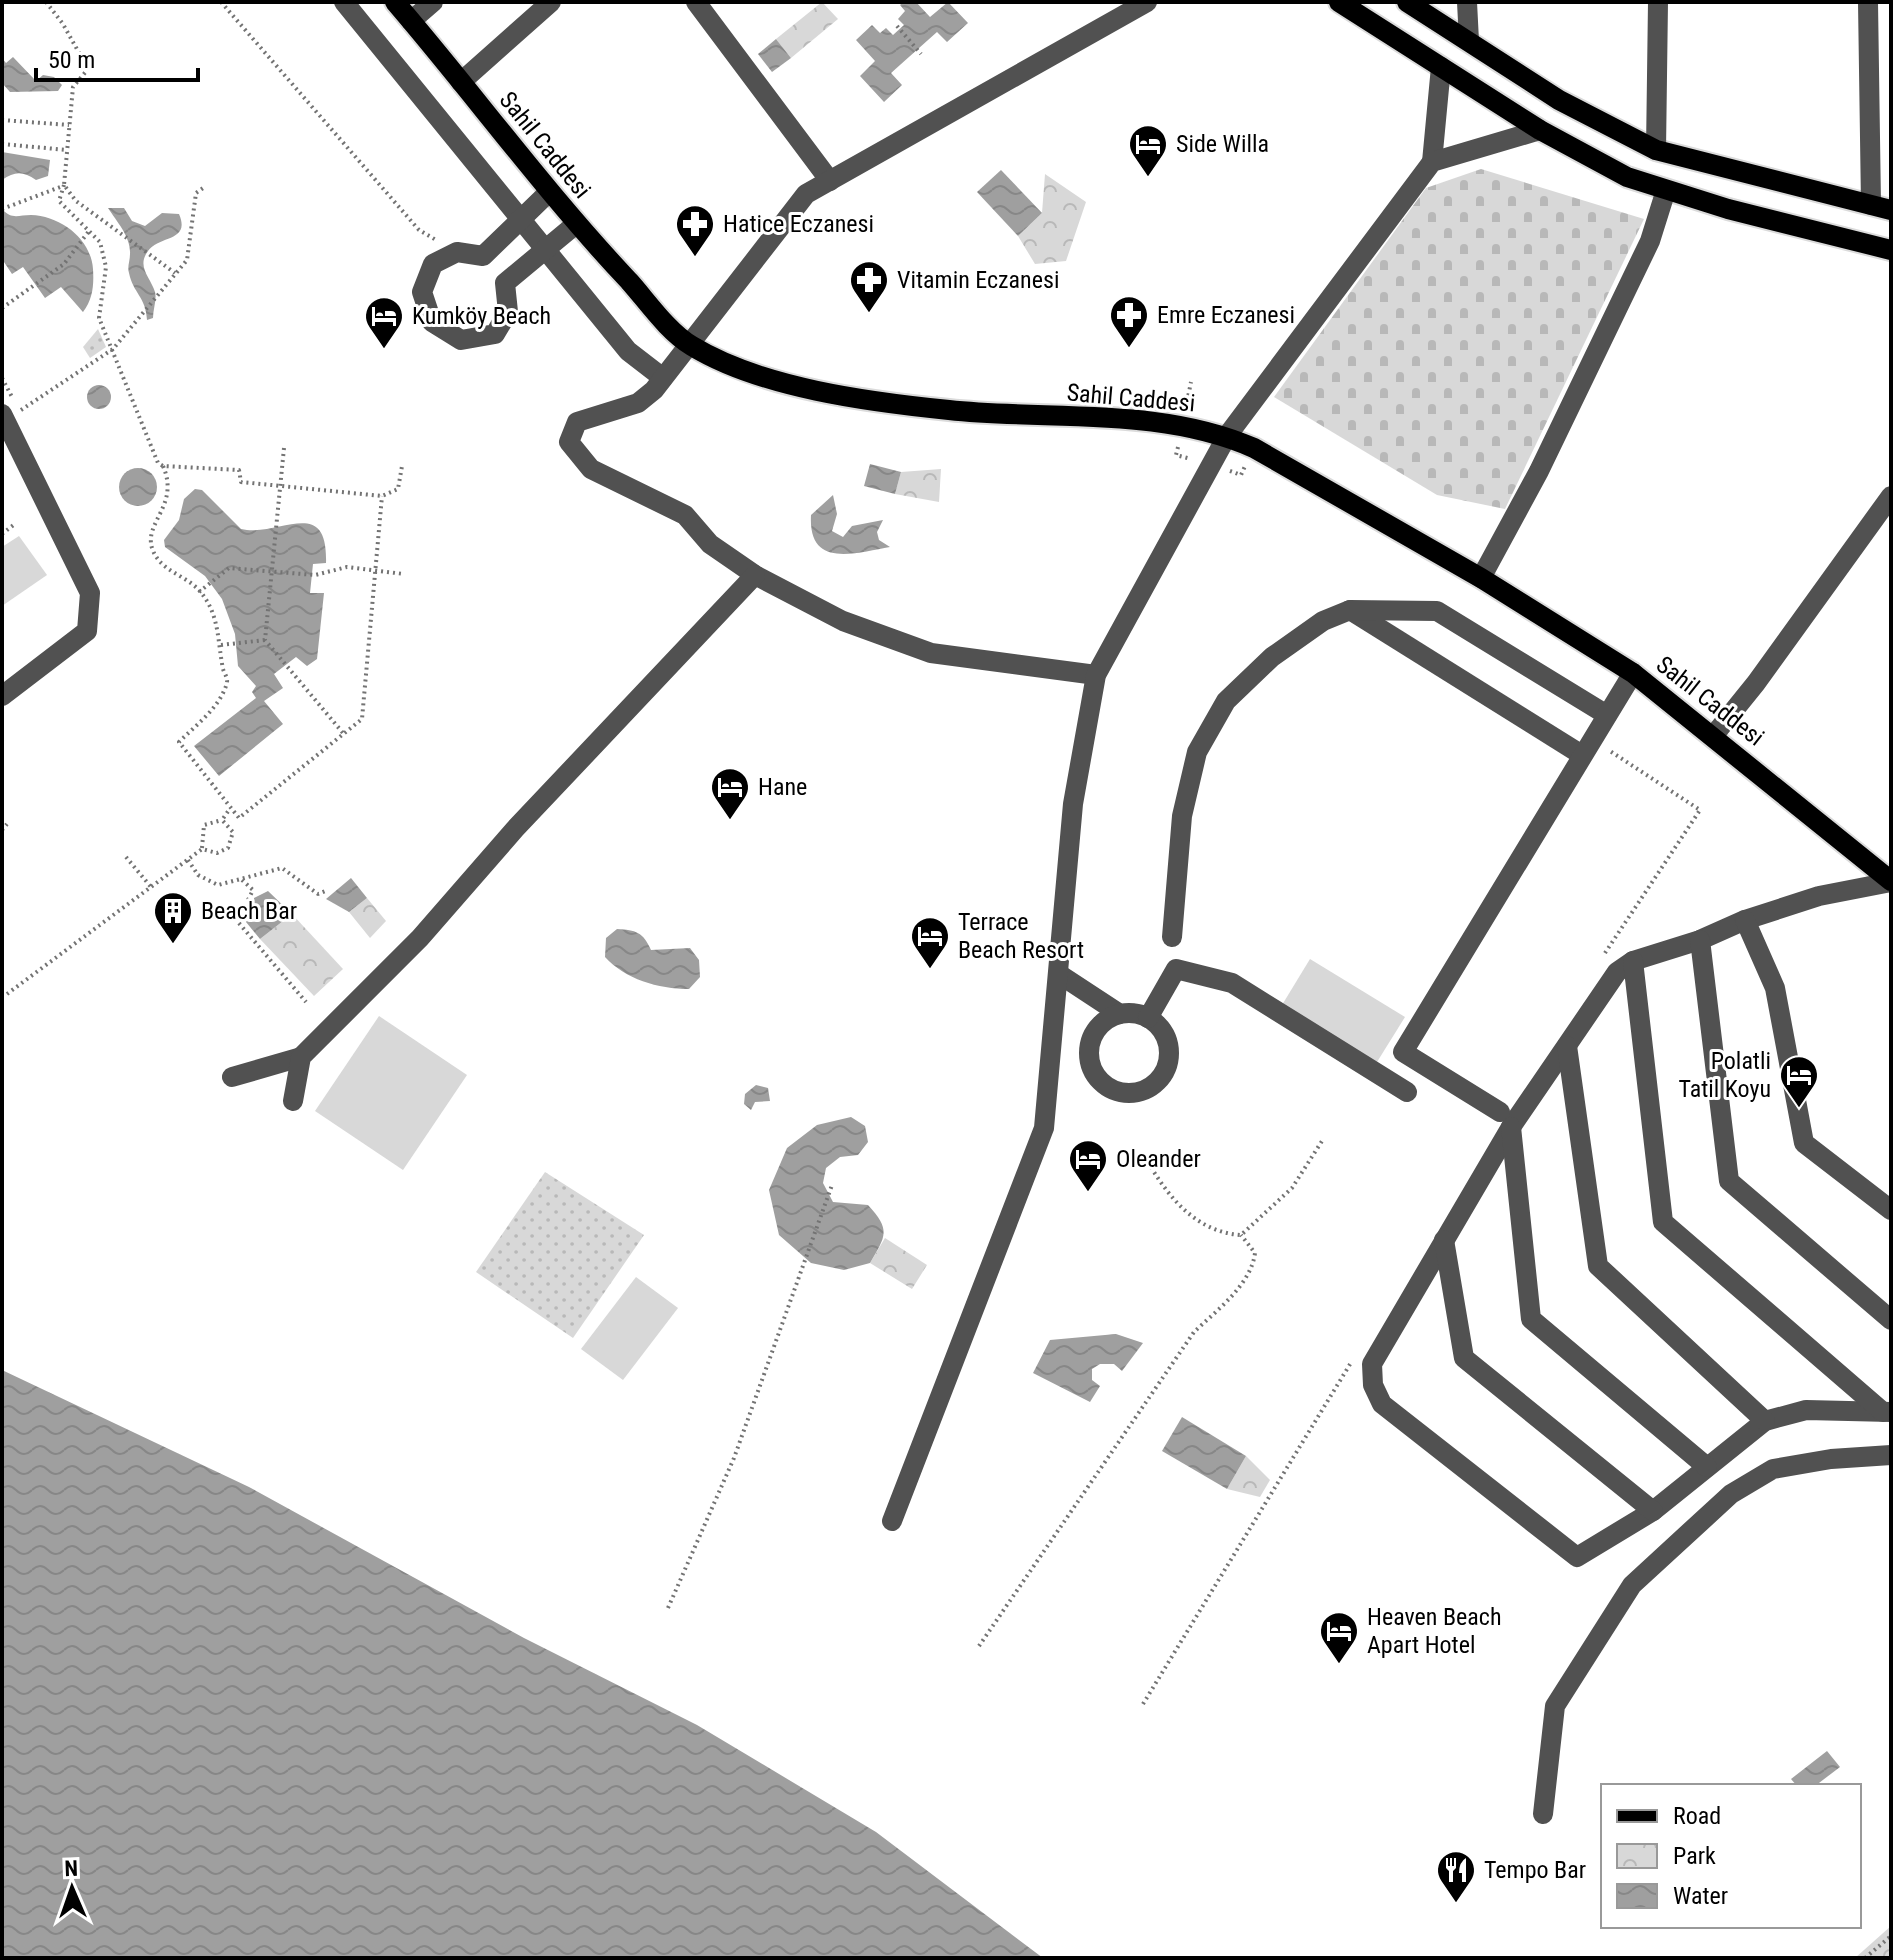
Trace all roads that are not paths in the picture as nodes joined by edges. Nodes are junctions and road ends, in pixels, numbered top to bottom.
1 (344, 2) edge
2 (395, 2) edge
3 (433, 2) edge
4 (551, 2) edge
5 (696, 2) edge
6 (1147, 2) edge
7 (1339, 2) edge
8 (1407, 2) edge
9 (1467, 2) edge
10 (1658, 2) edge
11 (1868, 2) edge
12 (411, 21) junction
13 (1469, 41) junction
14 (1441, 67) junction
15 (461, 82) junction
16 (1540, 130) junction
17 (1656, 150) junction
18 (1432, 162) junction
19 (830, 181) junction
20 (1666, 190) junction
21 (548, 193) junction
22 (1881, 208) edge
23 (520, 220) junction
24 (576, 224) junction
25 (545, 250) junction
26 (1891, 250) edge
27 (688, 344) junction
28 (663, 378) junction
29 (10, 413) edge
30 (1227, 436) junction
31 (1891, 496) edge
32 (755, 575) junction
33 (1481, 578) junction
34 (1350, 610) junction
35 (1633, 673) junction
36 (1096, 675) junction
37 (2, 696) edge
38 (1607, 715) junction
39 (1714, 735) junction
40 (1587, 748) junction
41 (1891, 882) edge
42 (1745, 920) junction
43 (1172, 937) dead end
44 (1700, 940) junction
45 (1633, 961) junction
46 (1059, 974) junction
47 (1120, 1014) junction
48 (1148, 1018) junction
49 (1567, 1046) junction
50 (301, 1057) junction
51 (232, 1077) dead end
52 (1407, 1092) dead end
53 (293, 1101) dead end
54 (1506, 1119) junction
55 (1891, 1210) edge
56 (1444, 1240) junction
57 (1891, 1320) edge
58 (1887, 1412) edge
59 (1765, 1421) junction
60 (1891, 1455) edge
61 (1707, 1467) junction
62 (1653, 1511) junction
63 (892, 1521) dead end
64 (1543, 1814) dead end

1 - 23 street
2 - 12 main road, Sahil Caddesi
3 - 12 street
4 - 15 street
5 - 19 street
6 - 19 street
7 - 14 main road
8 - 13 main road
9 - 13 street
10 - 17 street
11 - 22 street
12 - 15 main road, Sahil Caddesi
13 - 17 main road
14 - 16 main road
14 - 18 street
15 - 21 main road, Sahil Caddesi
16 - 18 street
16 - 20 main road
17 - 22 main road
18 - 30 street
19 - 27 street
20 - 26 main road
20 - 33 street
21 - 23 street
21 - 24 main road, Sahil Caddesi
23 - 25 street
23 - 25 street
24 - 25 street
24 - 27 main road, Sahil Caddesi
25 - 28 street
27 - 28 street
27 - 30 main road, Sahil Caddesi
28 - 32 street
29 - 37 street
30 - 33 main road, Sahil Caddesi
30 - 36 street
31 - 39 street
32 - 36 street
32 - 50 street
33 - 35 main road, Sahil Caddesi
34 - 38 street
34 - 40 street
34 - 43 street
35 - 38 street
35 - 39 main road, Sahil Caddesi
36 - 46 street
38 - 40 street
39 - 41 main road, Sahil Caddesi
40 - 54 street
41 - 42 street
42 - 44 street
42 - 55 street
44 - 45 street
44 - 57 street
45 - 49 street
45 - 58 street
46 - 47 street
46 - 63 street
47 - 48 street
47 - 48 street
48 - 52 street
49 - 54 street
49 - 59 street
50 - 51 street
50 - 53 street
54 - 56 street
54 - 61 street
56 - 62 street
56 - 62 street
58 - 59 street
59 - 61 street
60 - 64 street
61 - 62 street

